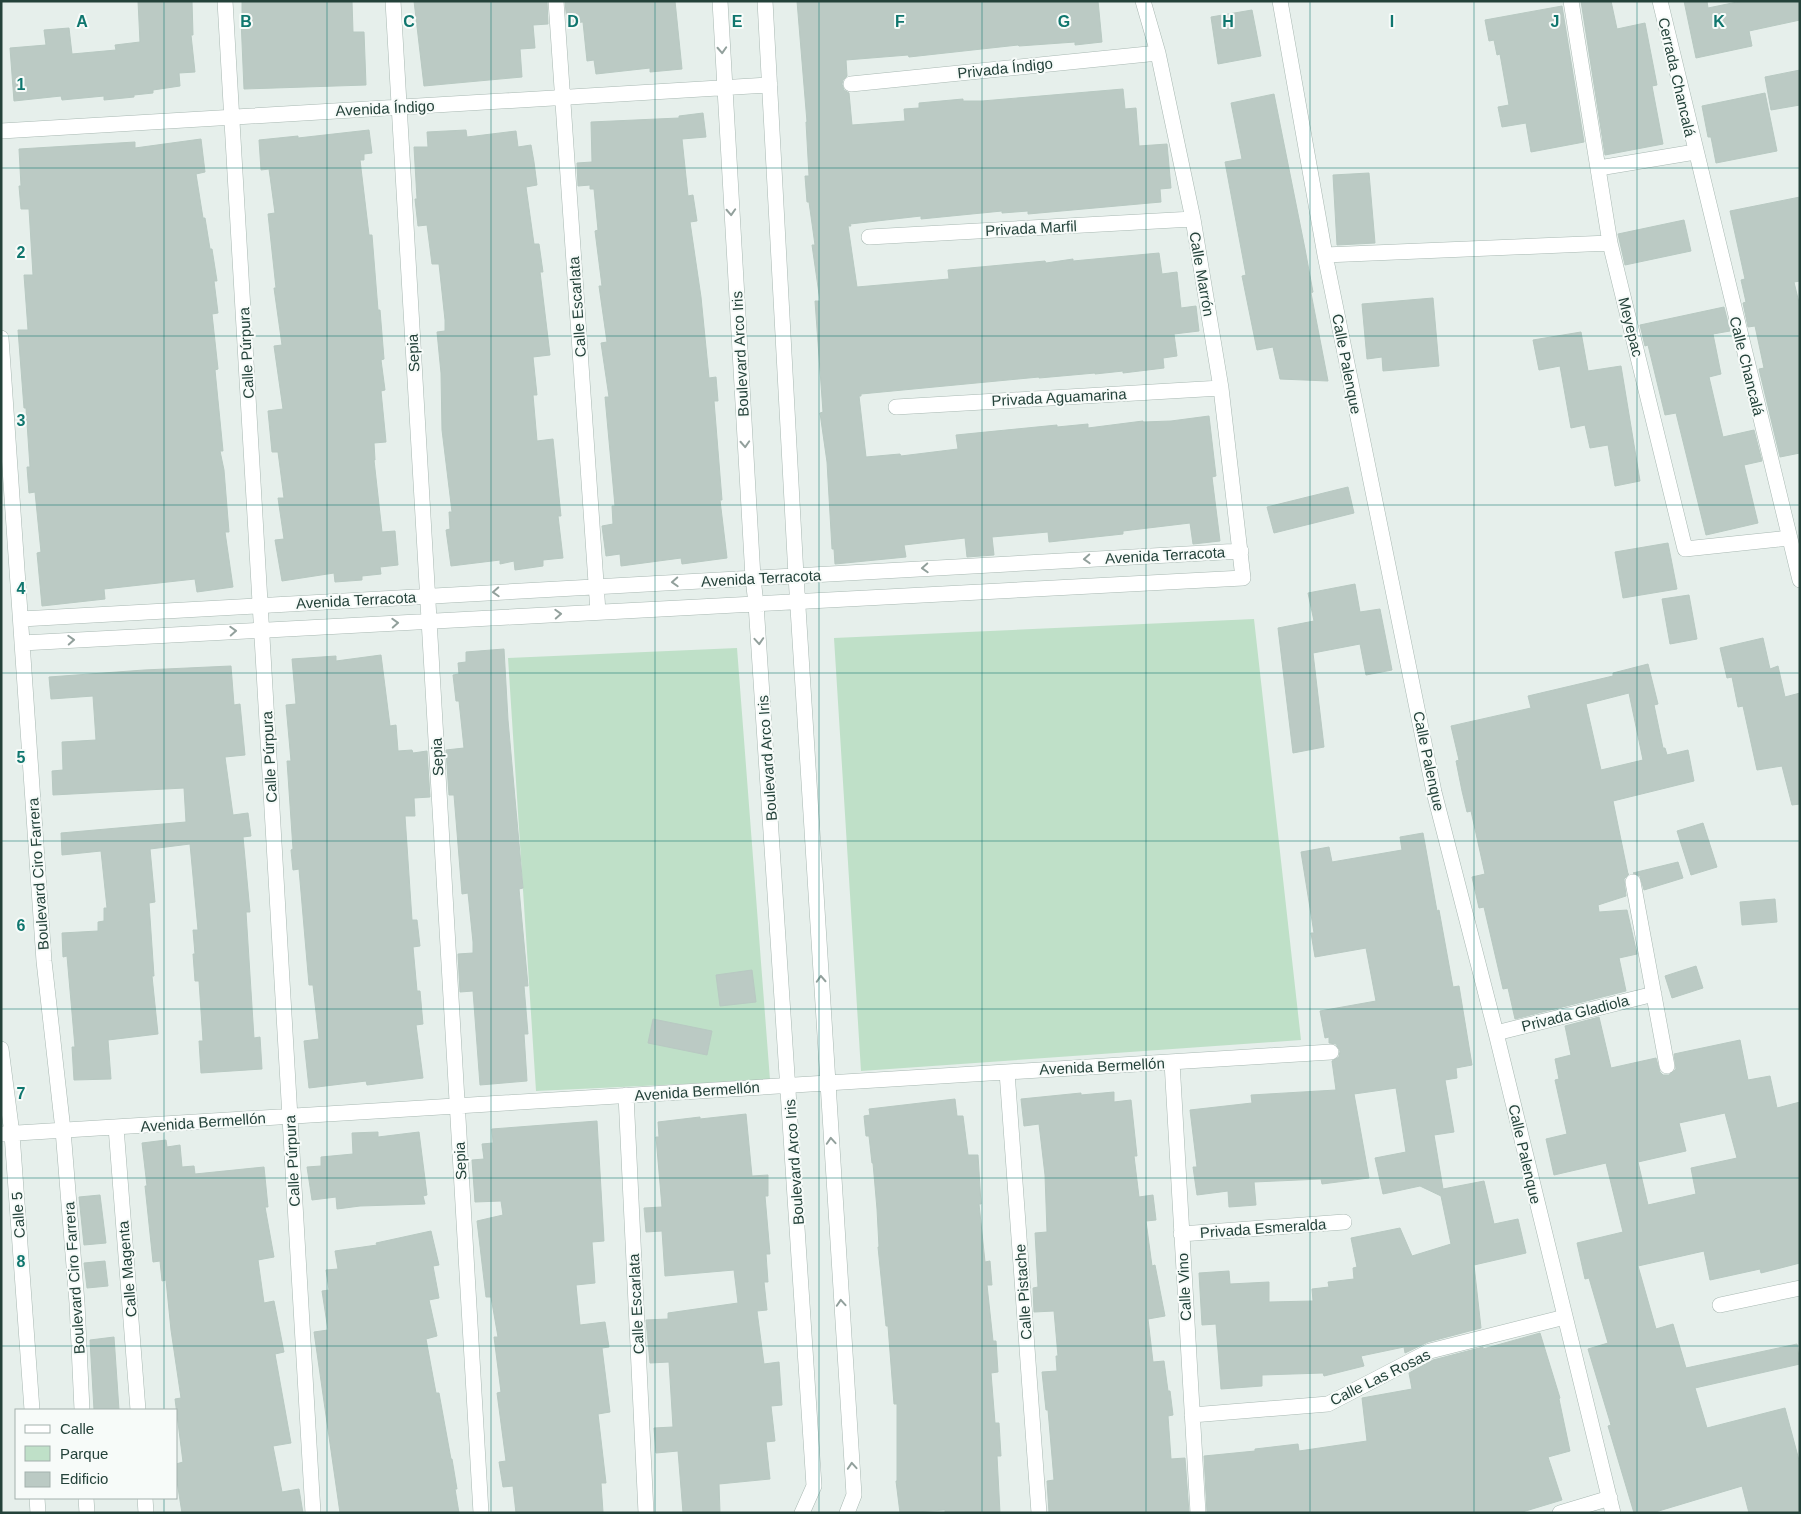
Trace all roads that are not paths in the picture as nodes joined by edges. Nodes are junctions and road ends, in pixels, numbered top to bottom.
1 (225, 1) edge
2 (393, 1) edge
3 (556, 1) edge
4 (720, 1) edge
5 (766, 1) edge
6 (1143, 1) edge
7 (1280, 1) edge
8 (1571, 1) edge
9 (1660, 1) edge
10 (1158, 52) junction
11 (851, 84) dead end
12 (770, 85) junction
13 (724, 88) junction
14 (563, 97) junction
15 (399, 107) junction
16 (232, 117) junction
17 (1, 131) edge
18 (1695, 152) junction
19 (1599, 168) junction
20 (1193, 220) junction
21 (869, 237) dead end
22 (1610, 243) junction
23 (1325, 255) junction
24 (1, 338) edge
25 (1221, 388) junction
26 (896, 407) dead end
27 (1789, 538) junction
28 (1241, 551) junction
29 (796, 576) junction
30 (753, 578) junction
31 (1800, 580) edge
32 (596, 587) junction
33 (428, 596) junction
34 (798, 602) junction
35 (756, 604) junction
36 (260, 606) junction
37 (598, 612) junction
38 (22, 619) junction
39 (429, 621) junction
40 (262, 630) junction
41 (22, 643) junction
42 (1633, 882) dead end
43 (1654, 994) junction
44 (1496, 1033) junction
45 (1, 1049) edge
46 (1331, 1052) dead end
47 (1172, 1062) junction
48 (1667, 1066) dead end
49 (1007, 1072) junction
50 (827, 1083) junction
51 (789, 1085) junction
52 (626, 1096) junction
53 (457, 1106) junction
54 (290, 1116) junction
55 (116, 1127) junction
56 (64, 1130) junction
57 (7, 1134) edge
58 (1344, 1222) dead end
59 (1182, 1234) junction
60 (1800, 1288) edge
61 (1720, 1304) dead end
62 (1565, 1317) junction
63 (32, 1409) edge
64 (82, 1409) edge
65 (138, 1409) edge
66 (1192, 1415) junction
67 (38, 1499) edge
68 (86, 1499) edge
69 (145, 1499) edge
70 (1612, 1506) edge
71 (38, 1513) edge
72 (87, 1513) edge
73 (146, 1513) edge
74 (313, 1513) edge
75 (480, 1513) edge
76 (646, 1513) edge
77 (802, 1513) edge
78 (847, 1513) edge
79 (1039, 1513) edge
80 (1198, 1513) edge
81 (1560, 1513) edge

1 - 16 street, Calle Púrpura
2 - 15 street, Sepia
3 - 14 street, Calle Escarlata
4 -> 13 street, Boulevard Arco Iris
5 - 12 street
6 - 10 street, Calle Marrón
7 - 23 street, Calle Palenque
8 - 19 street, Meyepac
9 - 18 street, Cerrada Chancalá
10 - 11 street, Privada Índigo
10 - 20 street, Calle Marrón
12 - 13 street, Avenida Índigo
12 - 29 street
13 - 14 street, Avenida Índigo
13 -> 30 street, Boulevard Arco Iris
14 - 15 street, Avenida Índigo
14 - 32 street, Calle Escarlata
15 - 16 street, Avenida Índigo
15 - 33 street, Sepia
16 - 17 street, Avenida Índigo
16 - 36 street, Calle Púrpura
18 - 19 street
18 - 27 street, Calle Chancalá
19 - 22 street, Meyepac
20 - 21 street, Privada Marfil
20 - 25 street, Calle Marrón
22 - 23 street
22 - 27 street, Meyepac
23 - 44 street, Calle Palenque
24 - 38 street, Boulevard Ciro Farrera
25 - 26 street, Privada Aguamarina
25 - 28 street, Calle Marrón
27 - 31 street, Calle Chancalá
28 -> 29 street, Avenida Terracota
28 - 34 street, Avenida Terracota
29 - 30 street, Avenida Terracota
29 - 34 street
30 -> 32 street, Avenida Terracota
30 - 35 street, Boulevard Arco Iris
32 -> 33 street, Avenida Terracota
32 - 37 street, Calle Escarlata
33 - 36 street, Avenida Terracota
33 - 39 street, Sepia
34 - 35 street, Avenida Terracota
50 -> 34 street
35 - 37 street, Avenida Terracota
35 -> 51 street, Boulevard Arco Iris
36 - 38 street, Avenida Terracota
36 - 40 street, Calle Púrpura
39 -> 37 street, Avenida Terracota
38 - 41 street, Boulevard Ciro Farrera
40 -> 39 street, Avenida Terracota
39 - 53 street, Sepia
41 -> 40 street, Avenida Terracota
40 - 54 street, Calle Púrpura
41 - 56 street, Boulevard Ciro Farrera
42 - 43 street
43 - 44 street, Privada Gladiola
43 - 48 street
44 - 62 street, Calle Palenque
45 - 57 street, Calle 5
46 - 47 street, Avenida Bermellón
47 - 49 street, Avenida Bermellón
47 - 59 street, Calle Vino
49 - 50 street, Avenida Bermellón
49 - 79 street, Calle Pistache
50 - 51 street, Avenida Bermellón
78 -> 50 street
51 - 52 street, Avenida Bermellón
51 - 77 street, Boulevard Arco Iris
52 - 53 street, Avenida Bermellón
52 - 76 street, Calle Escarlata
53 - 54 street, Avenida Bermellón
53 - 75 street, Sepia
54 - 55 street, Avenida Bermellón
54 - 74 street, Calle Púrpura
55 - 56 street, Avenida Bermellón
55 - 65 street, Calle Magenta
56 - 57 street, Avenida Bermellón
56 - 64 street, Boulevard Ciro Farrera
57 - 63 street, Calle 5
58 - 59 street, Privada Esmeralda
59 - 66 street, Calle Vino
60 - 61 street
62 - 66 street, Calle Las Rosas
62 - 70 street, Calle Palenque
66 - 80 street, Calle Vino
67 - 71 street
68 - 72 street
69 - 73 street
70 - 81 street

